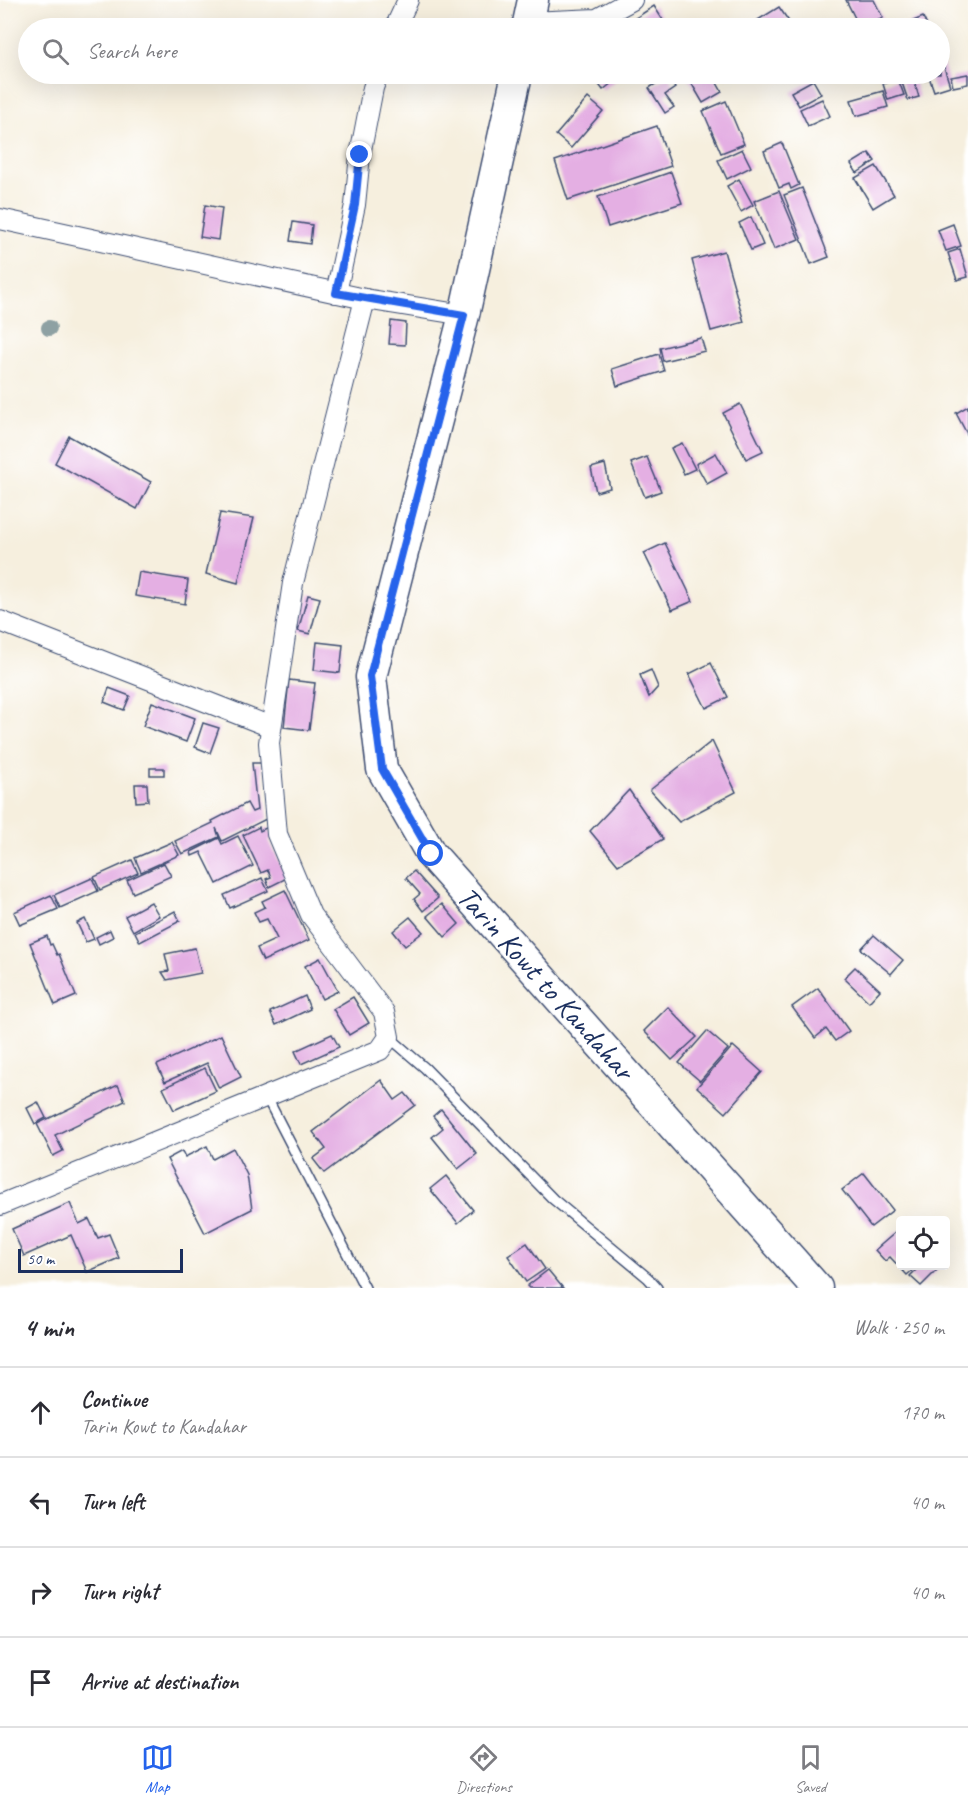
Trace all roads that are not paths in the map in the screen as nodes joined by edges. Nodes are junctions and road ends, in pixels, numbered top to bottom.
1 (408, 0) edge
2 (632, 0) edge
3 (530, 17) edge
4 (400, 18) edge
5 (564, 18) edge
6 (599, 18) edge
7 (374, 84) edge
8 (515, 84) edge
9 (0, 219) edge
10 (336, 293) junction
11 (364, 299) junction
12 (464, 315) junction
13 (0, 621) edge
14 (271, 727) junction
15 (389, 1037) junction
16 (266, 1096) junction
17 (0, 1205) edge
18 (365, 1288) edge
19 (657, 1288) edge
20 (817, 1288) edge

1 - 4 street
2 - 6 street
3 - 5 street
7 - 10 street
8 - 12 main road, Tarin Kowt to Kandahar
9 - 10 street
10 - 11 street
11 - 12 street
11 - 14 street
12 - 20 main road, Tarin Kowt to Kandahar
13 - 14 street
14 - 15 street
15 - 16 street
15 - 19 lane
16 - 17 street
16 - 18 lane

